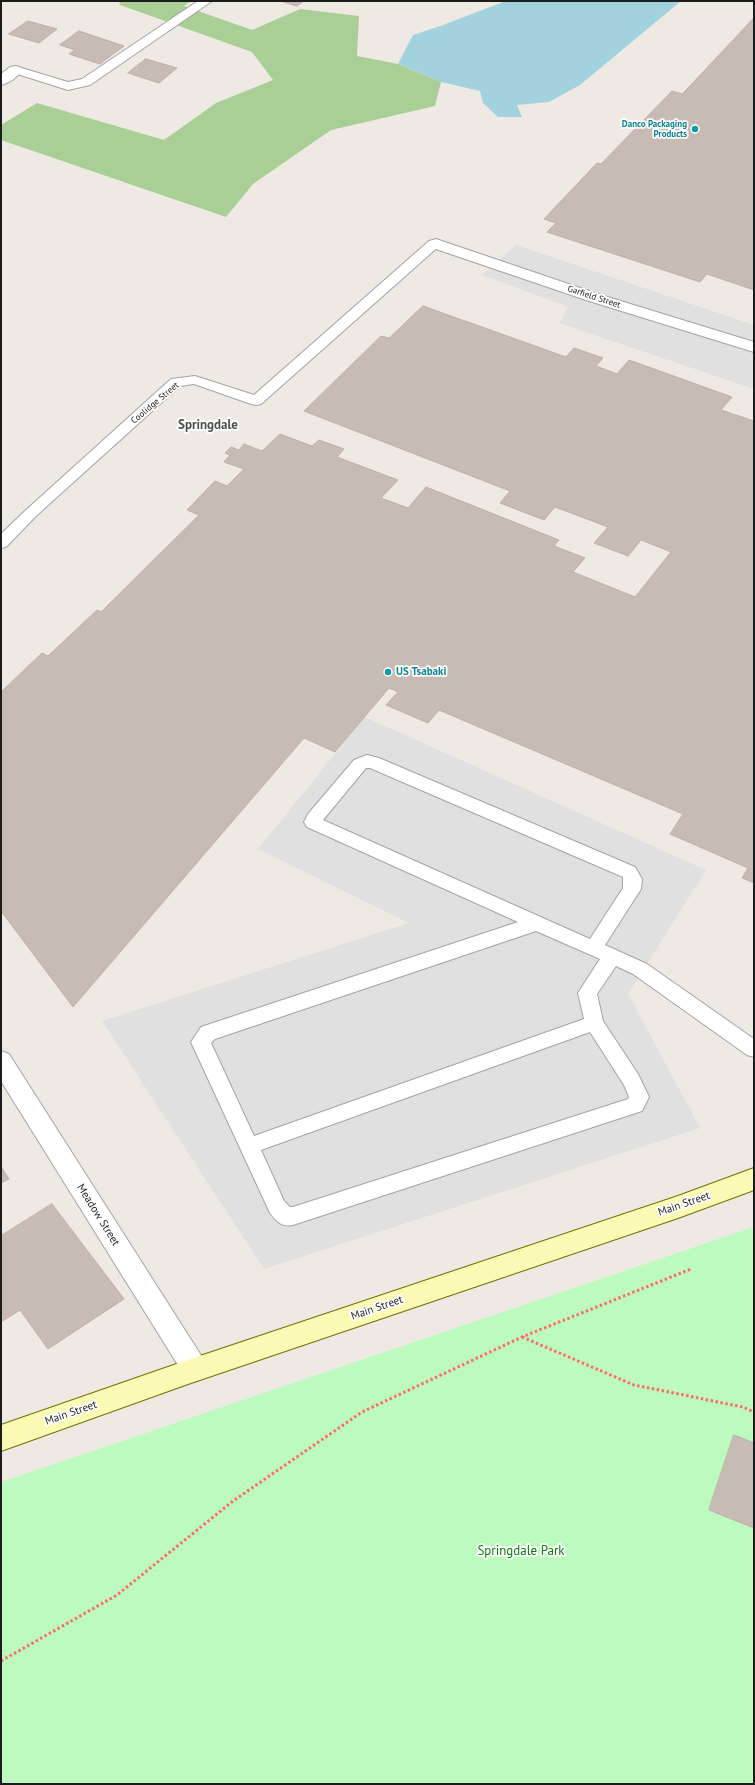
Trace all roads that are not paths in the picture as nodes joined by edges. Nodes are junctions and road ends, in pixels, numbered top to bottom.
1 (206, 1) edge
2 (1, 65) edge
3 (15, 70) junction
4 (1, 81) edge
5 (436, 244) joint
6 (754, 347) edge
7 (1, 543) edge
8 (538, 923) junction
9 (594, 948) junction
10 (612, 956) junction
11 (594, 1023) junction
12 (754, 1049) edge
13 (1, 1061) edge
14 (249, 1146) junction
15 (754, 1179) edge
16 (195, 1369) junction
17 (1, 1438) edge

1 - 3 lane
2 - 3 street
3 - 4 street
5 - 6 street, Garfield Street
5 - 7 lane, Coolidge Street
8 - 9 lane
8 - 9 lane
8 - 14 lane
9 - 10 lane
10 - 11 lane
10 - 12 lane
11 - 14 lane
11 - 14 lane
13 - 16 street, Meadow Street
15 - 16 main road, Main Street
16 - 17 main road, Main Street

